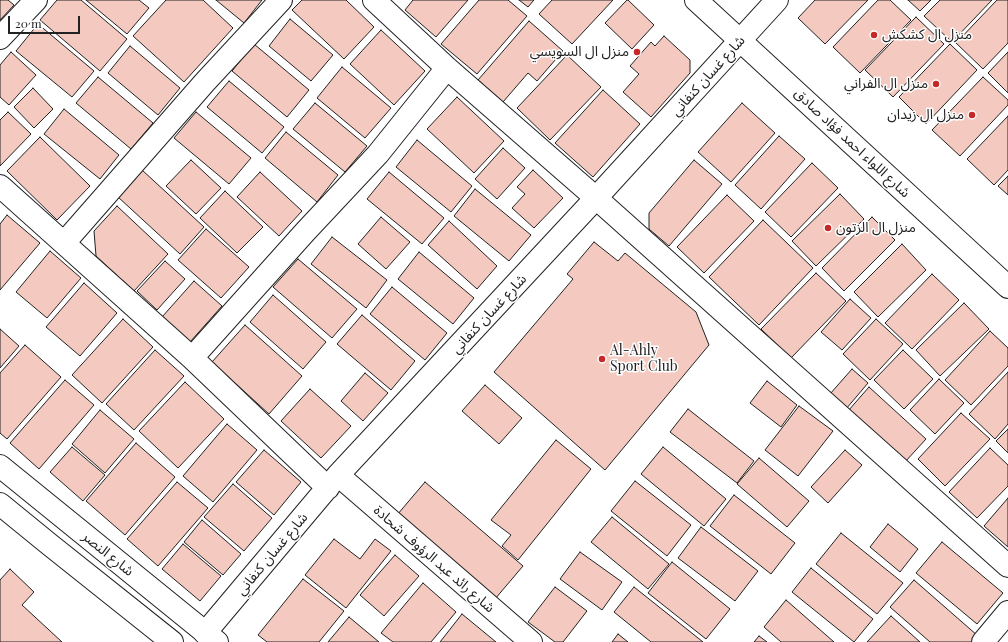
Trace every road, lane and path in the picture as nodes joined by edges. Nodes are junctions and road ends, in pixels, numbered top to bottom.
1 (36, 0) edge
2 (281, 0) edge
3 (374, 0) edge
4 (696, 0) edge
5 (777, 0) edge
6 (0, 38) edge
7 (741, 41) junction
8 (448, 68) junction
9 (0, 186) edge
10 (596, 198) junction
11 (64, 244) junction
12 (1008, 287) edge
13 (192, 358) junction
14 (0, 466) edge
15 (333, 482) junction
16 (0, 504) edge
17 (1008, 566) edge
18 (1008, 612) edge
19 (211, 637) edge
20 (172, 642) edge
21 (530, 642) edge
22 (983, 642) edge

1 - 6 street
2 - 11 street
3 - 8 street
4 - 7 street, شارع اللواء احمد فؤاد صادق
5 - 7 street, شارع غسان كنفاني
7 - 10 street, شارع غسان كنفاني
7 - 12 street, شارع اللواء احمد فؤاد صادق
8 - 10 street
8 - 13 street
9 - 11 street, شارع رائد عبد الرؤوف شحادة
10 - 15 street, شارع غسان كنفاني
10 - 17 street
11 - 13 street, شارع رائد عبد الرؤوف شحادة
13 - 15 street, شارع رائد عبد الرؤوف شحادة
14 - 19 street, شارع النصر
15 - 19 street, شارع غسان كنفاني
15 - 21 street, شارع رائد عبد الرؤوف شحادة
16 - 20 street, شارع النصر
18 - 22 street

